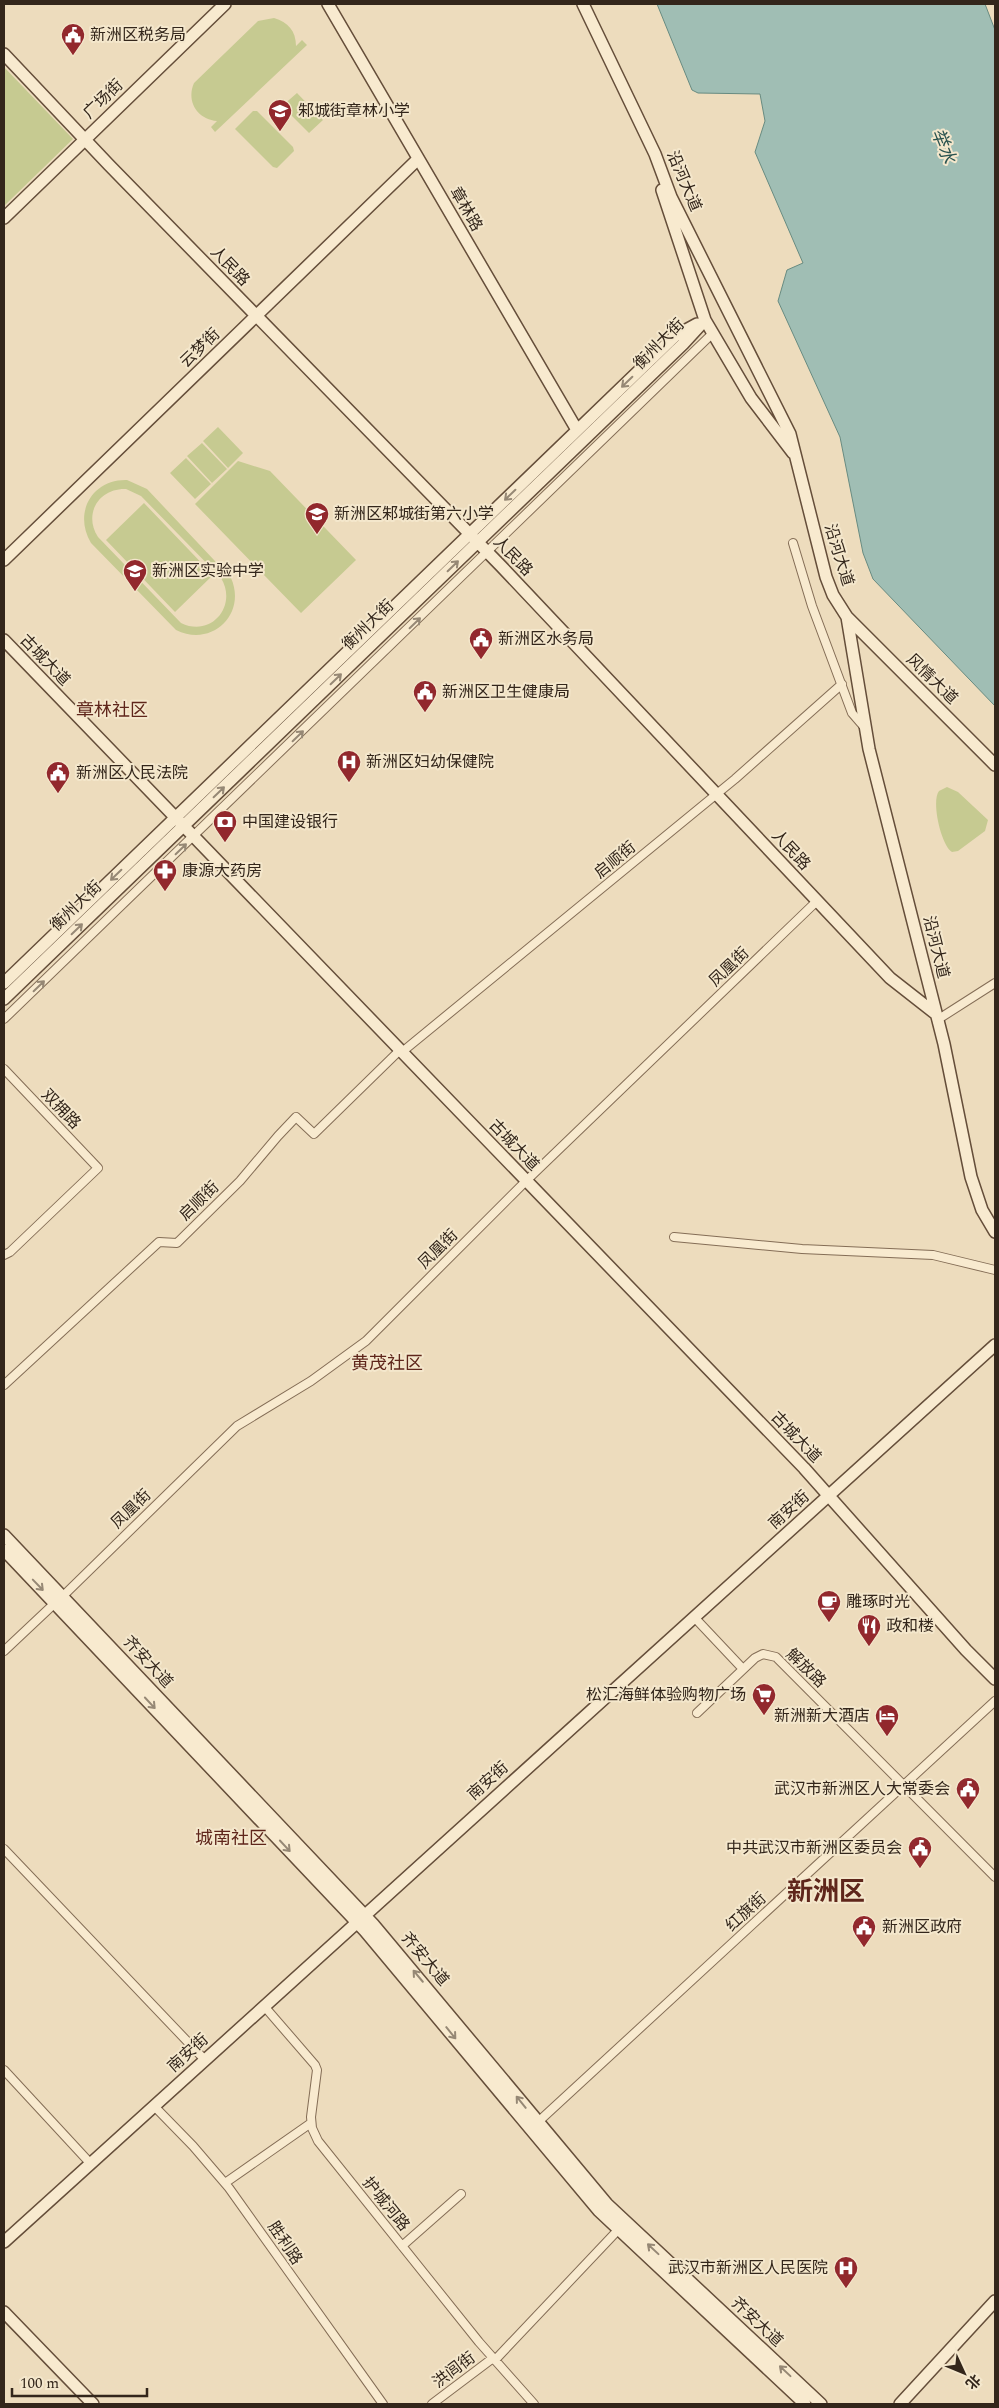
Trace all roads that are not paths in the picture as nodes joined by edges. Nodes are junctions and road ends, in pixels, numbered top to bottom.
1 (225, 4) edge
2 (328, 4) edge
3 (584, 4) edge
4 (4, 54) edge
5 (85, 140) junction
6 (418, 159) junction
7 (661, 170) junction
8 (4, 218) edge
9 (256, 316) junction
10 (705, 320) junction
11 (713, 334) junction
12 (577, 430) junction
13 (796, 456) junction
14 (473, 538) junction
15 (793, 543) dead end
16 (488, 553) junction
17 (4, 560) edge
18 (847, 617) junction
19 (4, 640) edge
20 (842, 684) junction
21 (866, 728) junction
22 (995, 765) edge
23 (717, 795) junction
24 (179, 822) junction
25 (194, 836) junction
26 (817, 901) junction
27 (4, 983) edge
28 (995, 983) edge
29 (4, 999) edge
30 (937, 1017) junction
31 (4, 1020) edge
32 (401, 1051) junction
33 (4, 1069) edge
34 (526, 1181) junction
35 (995, 1232) edge
36 (674, 1237) dead end
37 (4, 1255) edge
38 (995, 1270) edge
39 (995, 1345) edge
40 (4, 1384) edge
41 (828, 1496) junction
42 (4, 1534) edge
43 (4, 1550) edge
44 (59, 1600) junction
45 (694, 1617) junction
46 (4, 1650) edge
47 (743, 1669) junction
48 (995, 1679) edge
49 (995, 1701) edge
50 (697, 1713) dead end
51 (903, 1786) junction
52 (4, 1849) edge
53 (995, 1878) edge
54 (361, 1918) junction
55 (264, 2006) junction
56 (205, 2060) junction
57 (4, 2070) edge
58 (154, 2106) junction
59 (538, 2122) junction
60 (311, 2123) junction
61 (90, 2164) junction
62 (225, 2183) junction
63 (461, 2194) dead end
64 (618, 2230) junction
65 (4, 2242) edge
66 (402, 2246) junction
67 (995, 2301) edge
68 (4, 2312) edge
69 (494, 2359) junction
70 (93, 2404) edge
71 (383, 2404) edge
72 (432, 2404) edge
73 (534, 2404) edge
74 (805, 2404) edge
75 (820, 2404) edge
76 (900, 2404) edge

1 - 5 main road, 广场街
2 - 6 main road, 章林路
3 - 7 main road, 沿河大道
4 - 5 main road, 人民路
5 - 8 main road, 广场街
5 - 9 main road, 人民路
6 - 9 main road, 云梦街
6 - 12 main road, 章林路
7 - 10 main road
7 - 13 main road, 沿河大道
9 - 14 main road, 人民路
9 - 17 main road, 云梦街
10 - 11 main road
10 -> 12 main road, 衡州大街
10 - 14 main road, 衡州大街
11 - 13 main road
11 - 16 street
12 -> 14 main road, 衡州大街
13 - 18 main road, 沿河大道
14 - 16 main road, 人民路
14 - 24 main road, 衡州大街
15 - 20 street
16 - 23 main road, 人民路
25 -> 16 street
18 - 21 main road, 沿河大道
18 - 22 main road, 风情大道
19 - 24 main road, 古城大道
20 - 21 street
20 - 23 street, 启顺街
21 - 30 main road, 沿河大道
23 - 26 main road, 人民路
23 - 32 street, 启顺街
24 - 25 main road, 古城大道
24 -> 27 main road, 衡州大街
29 -> 24 main road, 衡州大街
31 -> 25 street
25 - 32 main road, 古城大道
26 - 30 main road, 人民路
26 - 34 street, 凤凰街
28 - 30 street
30 - 35 main road, 沿河大道
32 - 34 main road, 古城大道
32 - 40 street, 启顺街
33 - 37 street, 双拥路
34 - 41 main road, 古城大道
34 - 44 street, 凤凰街
36 - 38 street
39 - 41 main road, 南安街
41 - 45 main road, 南安街
41 - 48 main road, 古城大道
42 - 44 main road, 齐安大道
43 -> 44 main road, 齐安大道
44 - 46 street, 凤凰街
44 - 54 main road, 齐安大道
45 - 47 street
45 - 54 main road, 南安街
47 - 50 street, 解放路
47 - 51 street, 解放路
49 - 51 street, 红旗街
51 - 53 street, 解放路
51 - 59 street, 红旗街
52 - 56 street
54 - 55 main road, 南安街
59 -> 54 main road, 齐安大道
54 -> 64 main road, 齐安大道
55 - 56 main road, 南安街
55 - 60 street
56 - 58 main road, 南安街
57 - 61 street
58 - 61 main road, 南安街
58 - 62 street, 胜利路
75 -> 59 main road, 齐安大道
60 - 62 street
60 - 66 street, 护城河路
61 - 65 main road, 南安街
62 - 71 street, 胜利路
63 - 66 street
64 - 69 street, 洪闾街
64 - 74 main road, 齐安大道
66 - 69 street, 护城河路
67 - 76 main road
68 - 70 main road
69 - 72 street, 洪闾街
69 - 73 street, 护城河路

